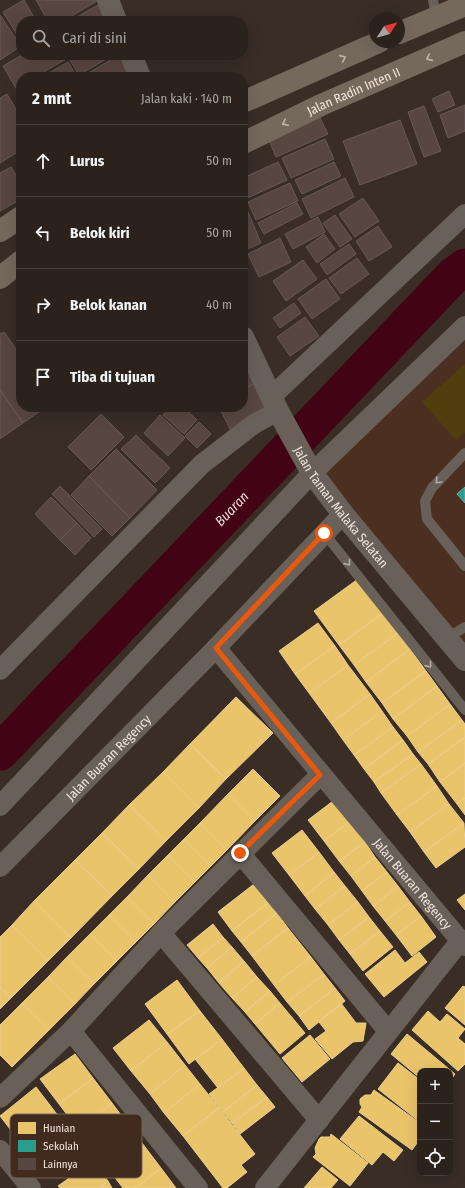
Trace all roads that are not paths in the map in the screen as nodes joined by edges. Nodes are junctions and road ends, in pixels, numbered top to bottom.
1 (108, 0) edge
2 (465, 4) edge
3 (435, 8) edge
4 (114, 16) edge
5 (405, 29) edge
6 (465, 42) edge
7 (369, 46) edge
8 (133, 60) edge
9 (138, 72) edge
10 (248, 100) edge
11 (248, 141) edge
12 (465, 214) edge
13 (16, 220) edge
14 (1, 230) edge
15 (16, 265) edge
16 (0, 278) edge
17 (465, 326) edge
18 (248, 348) edge
19 (276, 408) junction
20 (465, 453) edge
21 (312, 473) junction
22 (343, 514) junction
23 (324, 533) junction
24 (465, 566) edge
25 (456, 632) edge
26 (216, 648) junction
27 (465, 660) edge
28 (0, 670) edge
29 (465, 710) edge
30 (320, 775) junction
31 (0, 806) edge
32 (240, 853) junction
33 (0, 867) edge
34 (160, 932) junction
35 (463, 943) edge
36 (71, 1030) junction
37 (388, 1031) junction
38 (0, 1098) edge
39 (139, 1114) edge
40 (142, 1118) edge
41 (319, 1120) junction
42 (0, 1150) edge
43 (10, 1162) edge
44 (23, 1178) edge
45 (31, 1188) edge
46 (198, 1188) edge
47 (265, 1188) edge

1 - 4 street
2 - 3 main road
3 - 5 main road
6 -> 11 main road, Jalan Radin Inten II
10 -> 7 main road
8 - 9 street
12 - 19 street
13 - 14 main road
15 - 16 main road
17 - 21 street
18 - 19 street, Jalan Taman Malaka Selatan
19 - 21 street, Jalan Taman Malaka Selatan
19 - 28 street
20 -> 24 lane
21 - 22 street, Jalan Taman Malaka Selatan
21 - 31 street
22 - 23 street, Jalan Buaran Regency
22 - 25 street, Jalan Taman Malaka Selatan
23 - 26 street, Jalan Buaran Regency
23 -> 29 lane
25 - 27 street, Jalan Taman Malaka Selatan
26 - 30 street, Jalan Buaran Regency
26 - 33 street, Jalan Buaran Regency
30 - 32 street
30 - 35 street, Jalan Buaran Regency
32 - 34 street
32 - 37 street
34 - 36 street
34 - 41 street
35 - 37 street, Jalan Buaran Regency
36 - 38 street
36 - 39 street
37 - 41 street, Jalan Buaran Regency
40 - 46 street
41 - 47 street, Jalan Buaran Regency
42 - 43 street
44 - 45 street

